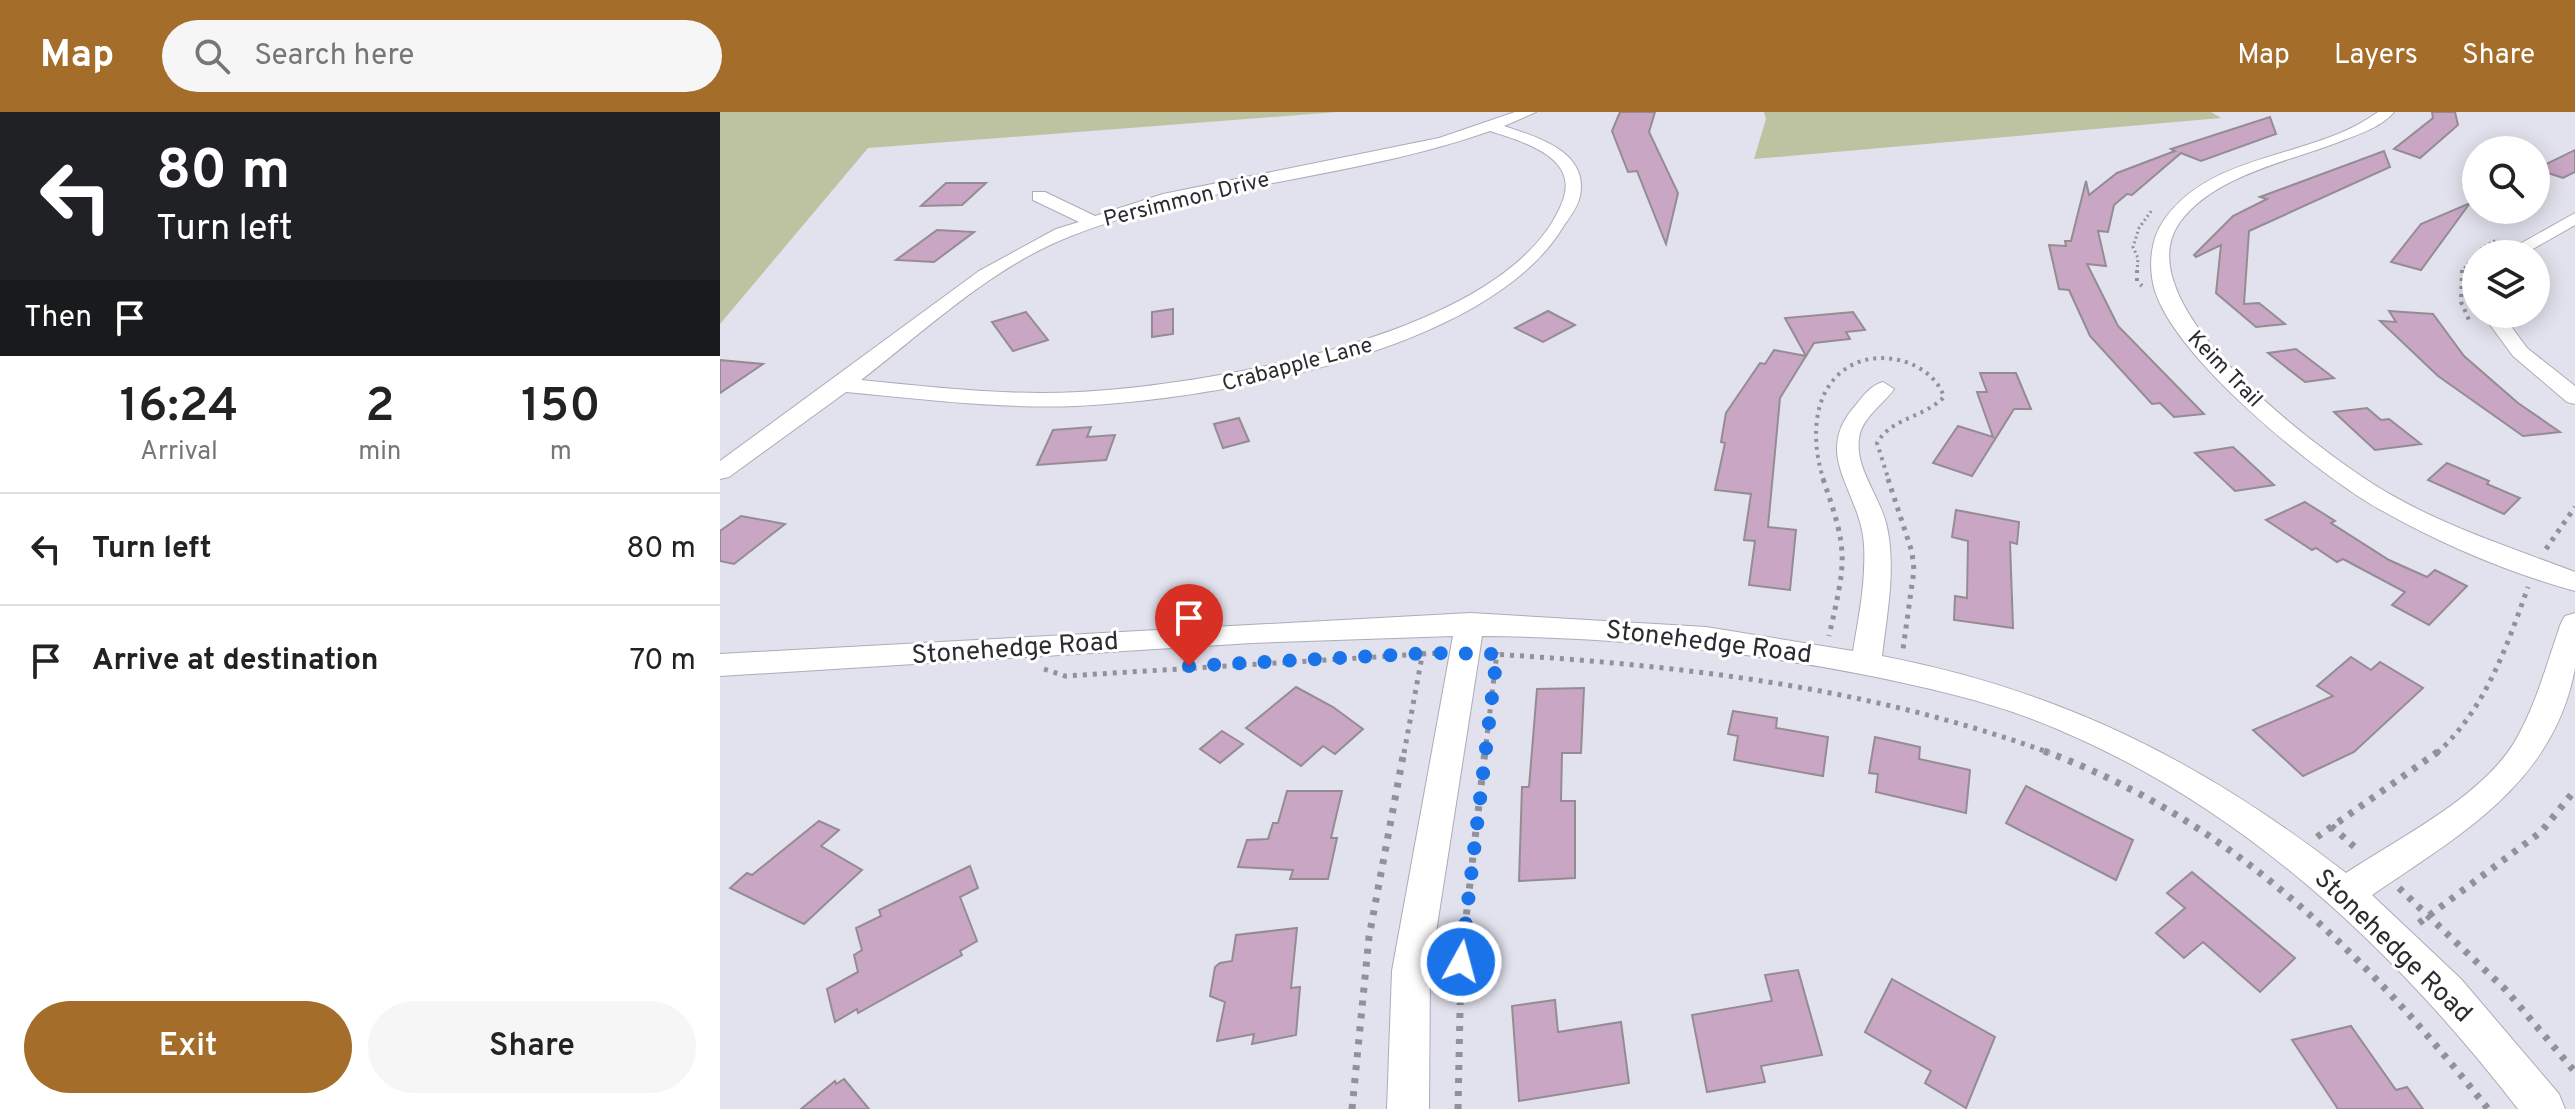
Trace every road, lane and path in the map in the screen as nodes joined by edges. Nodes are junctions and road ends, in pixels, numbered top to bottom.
1 (1529, 112) edge
2 (2387, 112) edge
3 (1490, 126) junction
4 (1039, 196) dead end
5 (2156, 206) dead end
6 (2575, 218) edge
7 (1091, 221) junction
8 (2508, 234) dead end
9 (2536, 240) edge
10 (2141, 292) dead end
11 (2502, 328) edge
12 (2477, 331) dead end
13 (844, 385) junction
14 (1883, 389) dead end
15 (2575, 397) edge
16 (720, 472) edge
17 (2575, 507) edge
18 (2555, 555) dead end
19 (2536, 568) junction
20 (2575, 582) edge
21 (2540, 590) dead end
22 (2575, 623) edge
23 (1425, 638) dead end
24 (1483, 642) junction
25 (1422, 653) junction
26 (1866, 663) junction
27 (720, 665) edge
28 (1035, 668) dead end
29 (2564, 694) edge
30 (2575, 790) edge
31 (2330, 826) junction
32 (2317, 837) dead end
33 (2379, 870) junction
34 (2347, 892) junction
35 (2431, 917) junction
36 (2419, 923) dead end
37 (2575, 1072) edge
38 (1352, 1109) edge
39 (1408, 1109) edge
40 (1458, 1109) edge
41 (2488, 1109) edge
42 (2544, 1109) edge

1 - 3 street, Persimmon Drive
2 - 19 street, Keim Trail
3 - 7 street, Persimmon Drive
3 - 13 street, Crabapple Lane
4 - 7 street
5 - 10 path
6 - 9 street
7 - 13 street, Persimmon Drive
8 - 12 path
11 - 15 street
13 - 16 street, Persimmon Drive
14 - 26 street
17 - 19 path
18 - 19 path
19 - 20 street, Keim Trail
19 - 21 path
19 - 31 path
22 - 29 street
23 - 25 path
24 - 25 path
24 - 26 street, Stonehedge Road
24 - 27 street, Stonehedge Road
24 - 39 street
24 - 40 path
24 - 41 path
25 - 28 path
25 - 38 path
26 - 34 street, Stonehedge Road
29 - 33 street
30 - 35 path
31 - 32 path
31 - 33 path
33 - 34 street
33 - 35 path
34 - 42 street, Stonehedge Road
35 - 36 path
35 - 37 path

